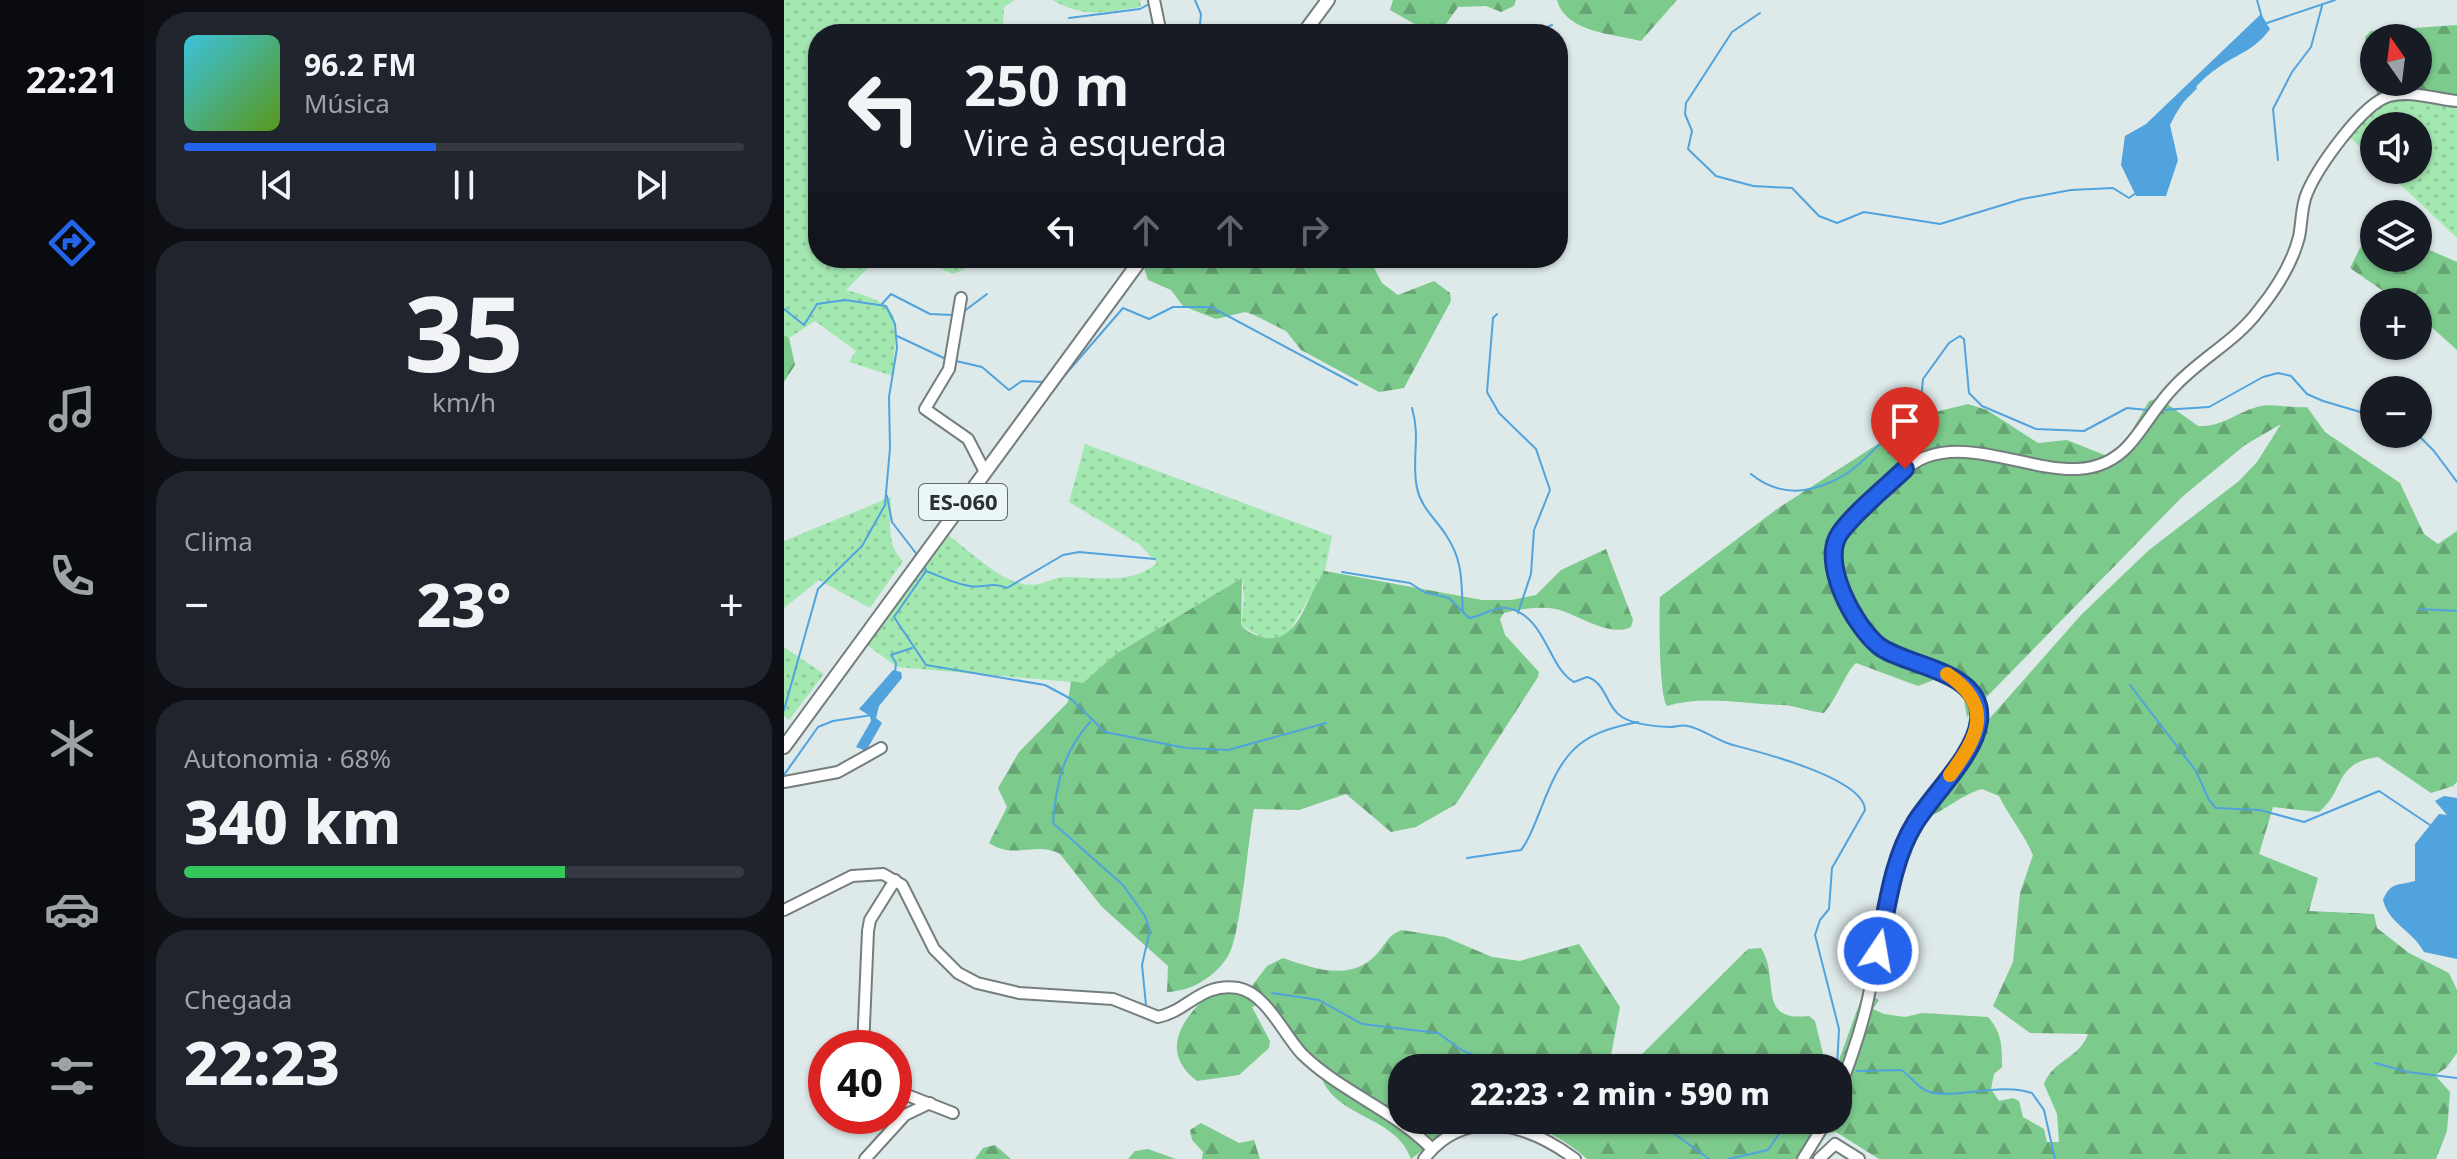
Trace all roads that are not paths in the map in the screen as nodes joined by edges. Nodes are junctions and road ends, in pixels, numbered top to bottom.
1 (1154, 0) edge
2 (1328, 0) edge
3 (1159, 24) edge
4 (1310, 24) edge
5 (2457, 101) edge
6 (1135, 268) edge
7 (961, 298) dead end
8 (985, 472) junction
9 (784, 747) edge
10 (881, 748) dead end
11 (784, 782) edge
12 (895, 880) junction
13 (784, 910) edge
14 (864, 1030) edge
15 (1851, 1054) edge
16 (912, 1096) edge
17 (930, 1103) junction
18 (953, 1113) dead end
19 (1818, 1134) edge
20 (1427, 1156) edge
21 (865, 1159) edge
22 (1575, 1159) edge
23 (1803, 1159) edge
24 (1819, 1159) edge
25 (1859, 1159) edge

1 - 3 street
2 - 4 main road
5 - 15 street
6 - 8 main road, ES-060
7 - 8 street
8 - 9 main road, ES-060
10 - 11 street
12 - 13 street
12 - 14 street
12 - 20 street
16 - 17 street
17 - 18 street
17 - 21 street
19 - 23 street
20 - 22 street
24 - 25 street

